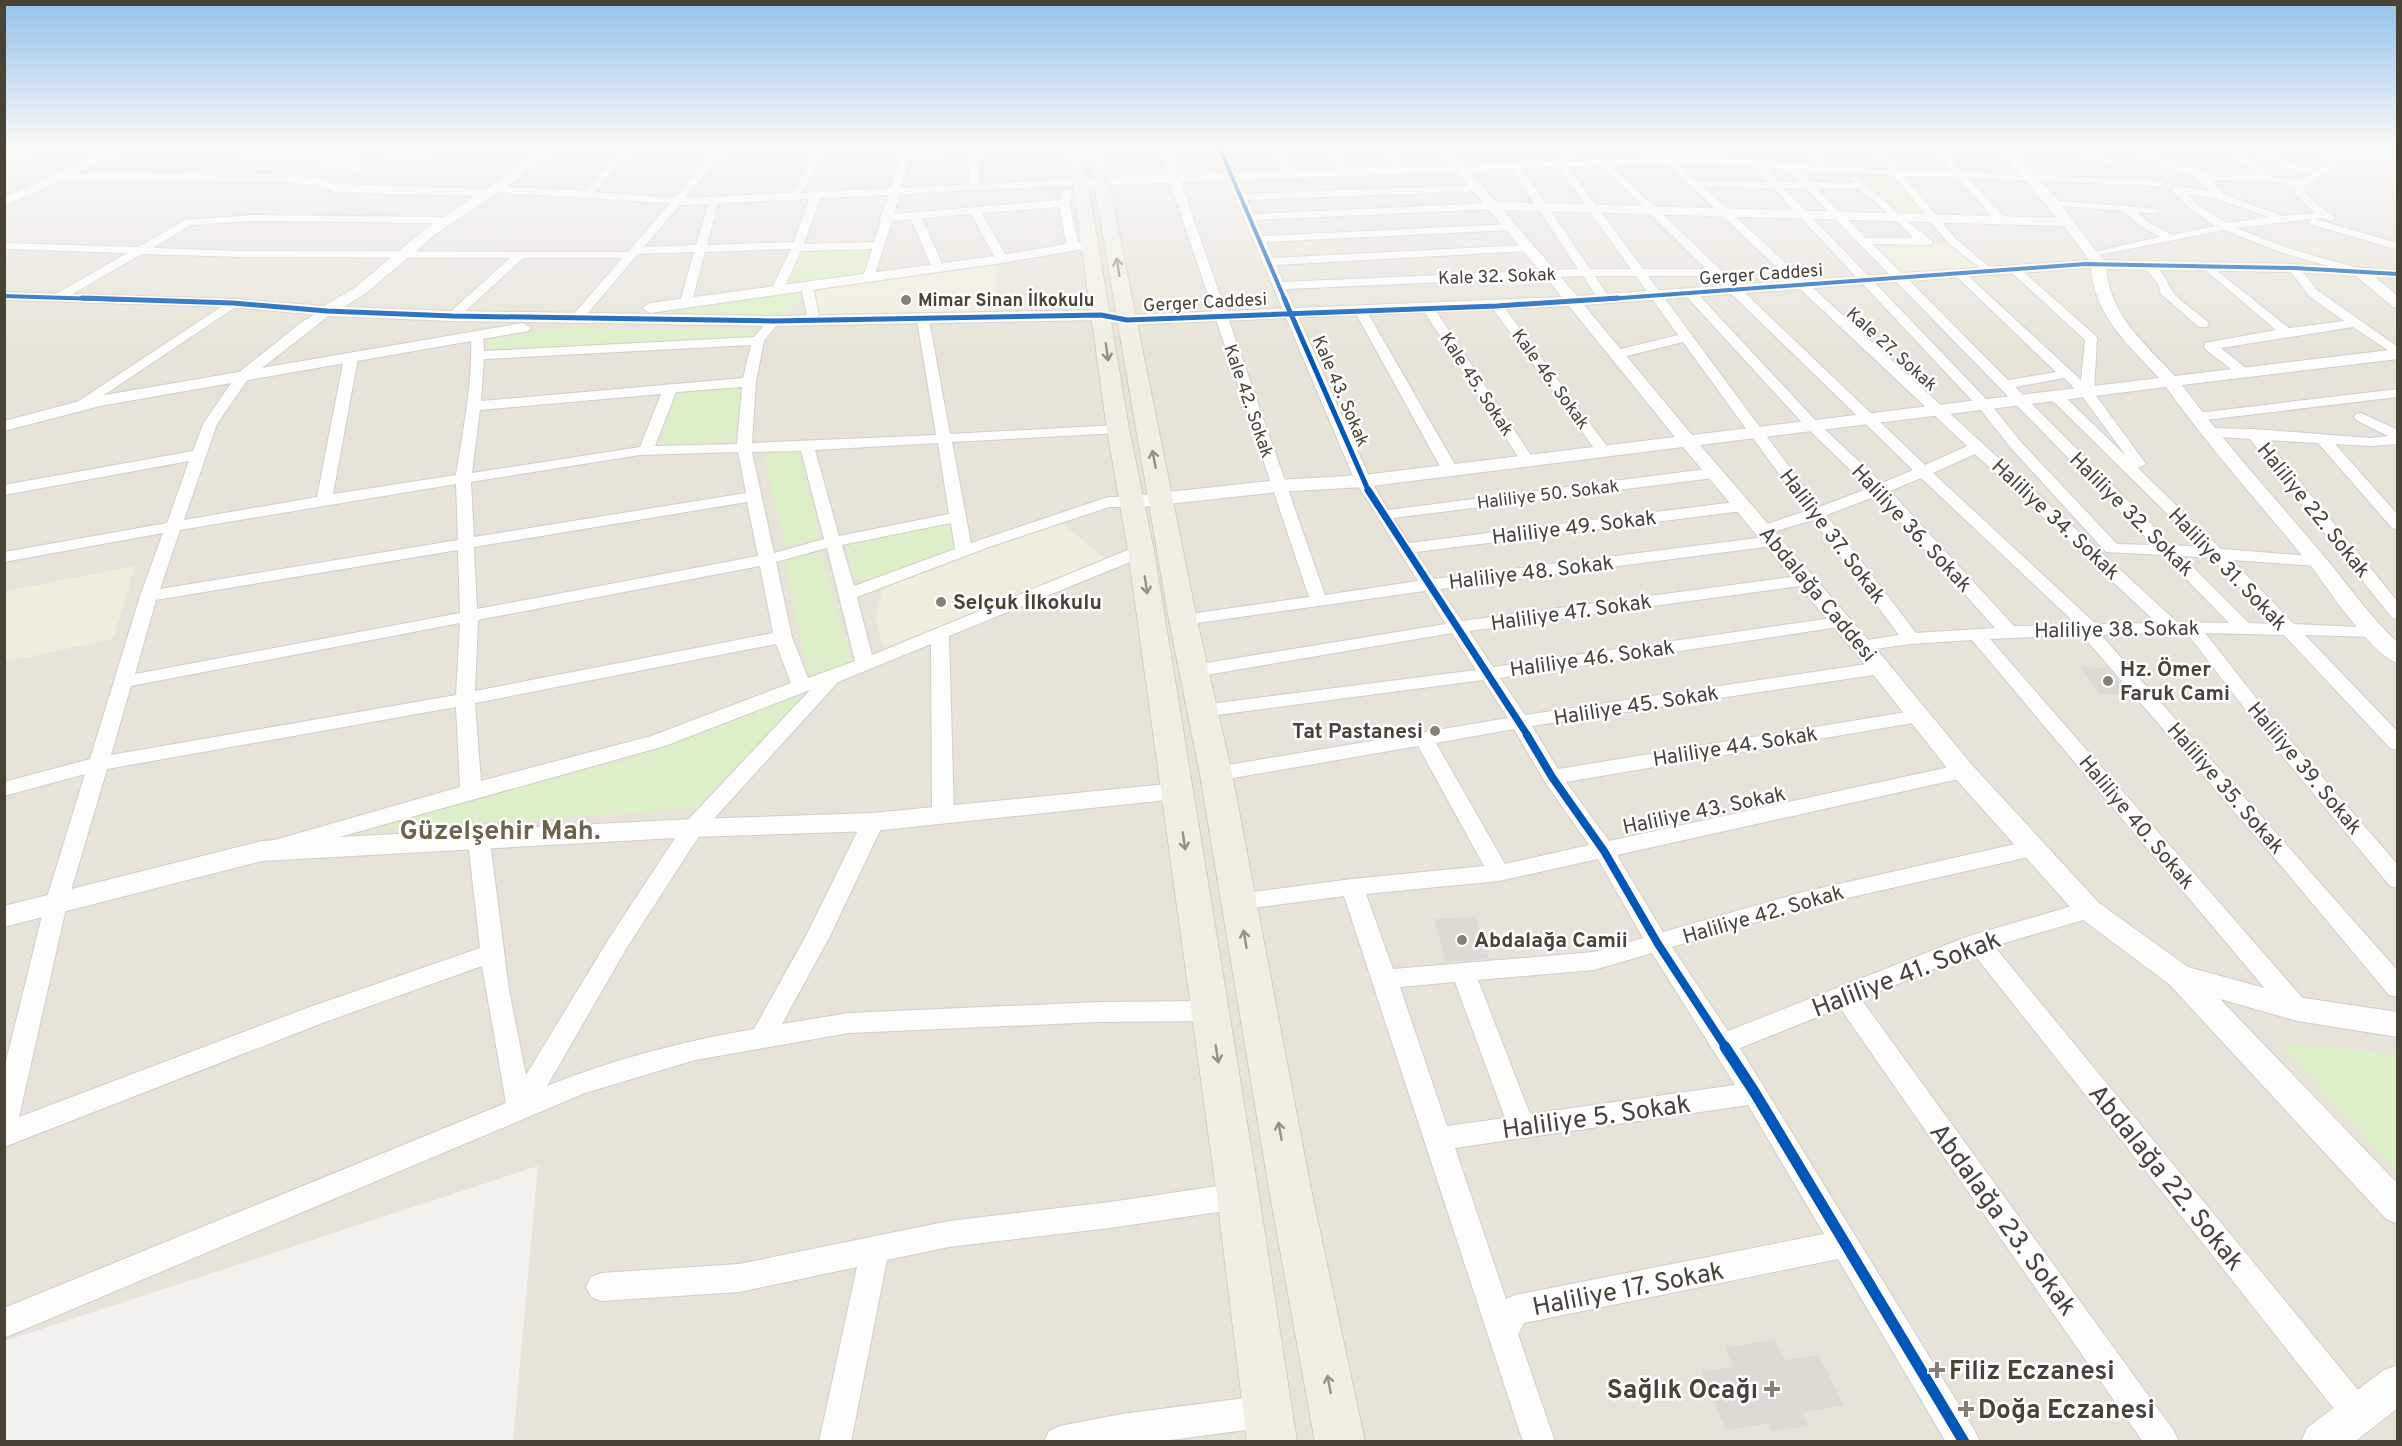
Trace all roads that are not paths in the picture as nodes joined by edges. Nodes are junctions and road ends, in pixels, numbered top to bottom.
1 (454, 216) edge
2 (664, 216) edge
3 (710, 216) edge
4 (808, 216) edge
5 (900, 216) edge
6 (916, 216) edge
7 (978, 216) edge
8 (1079, 216) edge
9 (1105, 216) edge
10 (1187, 216) edge
11 (1279, 216) edge
12 (1502, 216) edge
13 (1548, 216) edge
14 (1598, 216) edge
15 (1660, 216) edge
16 (1729, 216) edge
17 (1804, 216) edge
18 (1838, 216) edge
19 (1883, 216) edge
20 (1998, 216) edge
21 (2064, 216) edge
22 (2136, 216) edge
23 (2210, 216) edge
24 (2277, 216) edge
25 (2327, 216) edge
26 (1899, 217) junction
27 (2297, 217) junction
28 (885, 218) joint
29 (1248, 218) joint
30 (1934, 218) junction
31 (2281, 218) junction
32 (449, 220) junction
33 (2001, 220) junction
34 (2068, 222) junction
35 (1511, 227) junction
36 (2227, 227) junction
37 (1259, 239) junction
38 (2170, 239) junction
39 (1863, 241) junction
40 (1952, 241) junction
41 (1923, 242) junction
42 (877, 245) junction
43 (4, 246) edge
44 (797, 246) junction
45 (1081, 246) junction
46 (2397, 247) edge
47 (1528, 248) junction
48 (701, 249) junction
49 (139, 251) junction
50 (632, 253) junction
51 (520, 255) junction
52 (402, 256) junction
53 (1002, 259) junction
54 (2096, 259) junction
55 (1268, 262) junction
56 (2150, 266) junction
57 (2207, 266) junction
58 (938, 268) junction
59 (2294, 268) junction
60 (2016, 270) junction
61 (1716, 272) junction
62 (1989, 272) junction
63 (2360, 272) junction
64 (1549, 273) junction
65 (1588, 273) junction
66 (1640, 274) junction
67 (1961, 274) junction
68 (2397, 274) edge
69 (1899, 277) junction
70 (869, 278) junction
71 (1865, 281) junction
72 (807, 286) junction
73 (1279, 286) junction
74 (1803, 286) junction
75 (777, 290) junction
76 (1736, 291) junction
77 (1691, 294) junction
78 (1656, 295) junction
79 (4, 296) edge
80 (60, 297) junction
81 (1604, 299) junction
82 (1574, 301) junction
83 (686, 302) junction
84 (233, 303) junction
85 (2397, 304) edge
86 (1497, 306) junction
87 (1428, 308) junction
88 (1360, 310) junction
89 (327, 311) junction
90 (1292, 313) junction
91 (453, 316) junction
92 (1220, 316) junction
93 (577, 318) junction
94 (1114, 318) junction
95 (923, 320) junction
96 (774, 321) junction
97 (814, 321) junction
98 (2355, 323) junction
99 (2203, 324) dead end
100 (2286, 332) junction
101 (477, 336) junction
102 (1686, 337) junction
103 (758, 341) junction
104 (2397, 353) edge
105 (1618, 354) junction
106 (478, 355) junction
107 (351, 358) junction
108 (2245, 373) junction
109 (2066, 374) junction
110 (243, 376) junction
111 (2171, 381) junction
112 (749, 382) junction
113 (2004, 385) junction
114 (672, 387) junction
115 (2087, 393) junction
116 (2397, 393) edge
117 (2056, 396) junction
118 (2020, 401) junction
119 (1984, 405) junction
120 (474, 406) junction
121 (75, 408) junction
122 (1939, 411) junction
123 (2361, 417) dead end
124 (1870, 419) junction
125 (2202, 425) junction
126 (4, 426) edge
127 (1813, 426) junction
128 (1118, 429) junction
129 (2253, 433) junction
130 (1756, 434) junction
131 (2397, 438) edge
132 (2322, 439) junction
133 (944, 440) junction
134 (1687, 441) junction
135 (807, 446) junction
136 (744, 447) junction
137 (1977, 447) junction
138 (646, 451) junction
139 (1604, 452) junction
140 (198, 455) junction
141 (1527, 460) junction
142 (1450, 470) junction
143 (1714, 473) junction
144 (1924, 473) junction
145 (463, 479) junction
146 (1363, 481) junction
147 (1278, 486) junction
148 (4, 490) edge
149 (1880, 490) junction
150 (754, 496) junction
151 (1161, 498) junction
152 (324, 501) junction
153 (1131, 502) junction
154 (1743, 506) junction
155 (2381, 507) junction
156 (1817, 514) junction
157 (2177, 514) junction
158 (1383, 515) junction
159 (2397, 516) edge
160 (958, 517) junction
161 (2397, 525) edge
162 (172, 526) junction
163 (1768, 536) junction
164 (832, 542) junction
165 (466, 545) junction
166 (1405, 548) junction
167 (2112, 549) junction
168 (2089, 550) junction
169 (2168, 550) junction
170 (964, 551) junction
171 (1141, 551) junction
172 (2216, 553) junction
173 (4, 557) edge
174 (766, 560) junction
175 (2317, 561) junction
176 (1807, 580) junction
177 (1429, 585) junction
178 (849, 594) junction
179 (149, 596) junction
180 (1319, 600) junction
181 (2397, 614) edge
182 (469, 616) junction
183 (1184, 620) junction
184 (1839, 622) junction
185 (1458, 627) junction
186 (2182, 627) junction
187 (2244, 628) junction
188 (2286, 628) junction
189 (2088, 631) junction
190 (2009, 632) junction
191 (2373, 632) junction
192 (940, 633) junction
193 (1977, 635) junction
194 (783, 637) junction
195 (1911, 639) junction
196 (1860, 646) junction
197 (2397, 656) edge
198 (865, 664) junction
199 (1880, 668) junction
200 (1194, 671) junction
201 (1486, 674) junction
202 (831, 678) junction
203 (123, 682) junction
204 (801, 686) junction
205 (465, 699) junction
206 (1202, 711) junction
207 (1919, 716) junction
208 (1520, 722) junction
209 (1424, 739) junction
210 (2397, 744) edge
211 (98, 764) junction
212 (1963, 771) junction
213 (1216, 774) junction
214 (1552, 777) junction
215 (4, 789) edge
216 (471, 791) junction
217 (1177, 792) junction
218 (943, 814) junction
219 (873, 822) junction
220 (693, 828) junction
221 (479, 841) junction
222 (2033, 848) junction
223 (262, 851) junction
224 (1604, 851) junction
225 (1499, 873) junction
226 (2397, 880) edge
227 (1352, 887) junction
228 (1238, 902) junction
229 (56, 904) junction
230 (2090, 910) junction
231 (4, 917) edge
232 (1977, 942) junction
233 (1658, 944) junction
234 (493, 953) junction
235 (1463, 972) junction
236 (2179, 976) junction
237 (1385, 979) junction
238 (2397, 988) edge
239 (1845, 996) junction
240 (2297, 1009) junction
241 (1210, 1011) junction
242 (2397, 1025) edge
243 (762, 1038) junction
244 (1724, 1044) junction
245 (1755, 1093) junction
246 (520, 1109) junction
247 (4, 1126) edge
248 (1521, 1126) junction
249 (4, 1135) edge
250 (1437, 1139) junction
251 (1238, 1196) junction
252 (2397, 1208) edge
253 (1844, 1244) junction
254 (875, 1250) junction
255 (601, 1287) dead end
256 (4, 1323) edge
257 (1502, 1332) junction
258 (2397, 1384) edge
259 (2357, 1413) junction
260 (1270, 1426) edge
261 (835, 1442) edge
262 (1060, 1442) edge
263 (1340, 1442) edge
264 (1539, 1442) edge
265 (1964, 1442) edge
266 (2163, 1442) edge
267 (2320, 1442) edge

1 - 32 street
2 - 50 street
3 - 48 street
4 - 44 street
5 - 28 street
6 - 58 street
7 - 53 street
8 - 45 main road
94 -> 9 main road
10 - 92 street, Kale 42. Sokak
11 - 29 street
12 - 35 street, Abdalağa Caddesi
13 - 65 street
14 - 66 street, Haliliye 37. Sokak
15 - 61 street, Haliliye 35. Sokak
16 - 74 street, Kale 27. Sokak
17 - 71 street
18 - 39 street, Haliliye 32. Sokak
19 - 26 street
20 - 33 street
21 - 34 street
22 - 38 street
23 - 36 street
24 - 31 street
25 - 27 street
26 - 30 street
26 - 41 street
27 - 31 street
27 - 46 street
28 - 42 street
29 - 37 street, Kale 43. Sokak
30 - 33 street
30 - 40 street
31 - 36 street
32 - 49 street
32 - 52 street
33 - 34 street
34 - 54 street
35 - 37 street
35 - 47 street, Abdalağa Caddesi
36 - 38 street
36 - 63 street
37 - 55 street, Kale 43. Sokak
38 - 54 street
39 - 41 street
39 - 69 street, Haliliye 32. Sokak
40 - 41 street
40 - 62 street
42 - 44 street
42 - 70 street
43 - 49 street
44 - 48 street
44 - 75 street
45 - 53 street
45 - 94 main road
47 - 55 street
47 - 64 street, Abdalağa Caddesi
48 - 50 street
48 - 83 street
49 - 52 street
49 - 80 street
50 - 51 street
50 - 93 street
51 - 52 street
51 - 91 street
52 - 89 street
53 - 58 street
54 - 56 street, Gerger Caddesi
54 - 60 street, Gerger Caddesi
54 - 111 street
55 - 73 street, Kale 43. Sokak
56 - 57 street, Gerger Caddesi
56 - 99 street
57 - 59 street, Gerger Caddesi
57 - 100 street
58 - 70 street
59 - 63 street, Gerger Caddesi
59 - 98 street
60 - 62 street, Gerger Caddesi
60 - 115 street
61 - 66 street, Kale 32. Sokak
61 - 76 street, Haliliye 35. Sokak
62 - 67 street, Gerger Caddesi
63 - 68 street, Gerger Caddesi
63 - 85 street
64 - 65 street, Kale 32. Sokak
64 - 73 street, Kale 32. Sokak
64 - 82 street, Abdalağa Caddesi
65 - 66 street, Kale 32. Sokak
65 - 81 street
66 - 78 street, Haliliye 37. Sokak
67 - 69 street, Gerger Caddesi
67 - 109 street
69 - 71 street, Gerger Caddesi
69 - 113 street, Haliliye 32. Sokak
70 - 72 street
71 - 74 street, Gerger Caddesi
71 - 119 street
72 - 75 street
72 - 97 street
73 - 90 street, Kale 43. Sokak
74 - 76 street, Gerger Caddesi
74 - 122 street, Kale 27. Sokak
75 - 83 street
76 - 77 street, Gerger Caddesi
76 - 124 street, Haliliye 35. Sokak
77 - 78 street, Gerger Caddesi
77 - 127 street, Haliliye 36. Sokak
78 - 81 street, Gerger Caddesi
78 - 102 street, Haliliye 37. Sokak
79 - 80 street
80 - 84 street
81 - 82 street, Gerger Caddesi
82 - 86 street, Gerger Caddesi
82 - 105 street, Abdalağa Caddesi
83 - 93 street
84 - 89 street
84 - 121 street
86 - 87 street, Gerger Caddesi
86 - 139 street, Kale 46. Sokak
87 - 88 street, Gerger Caddesi
87 - 141 street, Kale 45. Sokak
88 - 90 street, Gerger Caddesi
88 - 142 street
89 - 91 street
89 - 110 street
90 - 92 street, Gerger Caddesi
90 - 146 street, Kale 43. Sokak
91 - 93 street
92 - 94 street, Gerger Caddesi
92 - 147 street, Kale 42. Sokak
93 - 96 street, Gerger Caddesi
93 - 101 street
94 - 95 street, Gerger Caddesi
94 -> 128 main road
151 -> 94 main road
95 - 97 street, Gerger Caddesi
95 - 133 street
96 - 97 street, Gerger Caddesi
96 - 103 street
98 - 100 street
98 - 104 street
100 - 108 street
101 - 106 street
101 - 107 street
102 - 105 street
102 - 130 street, Haliliye 37. Sokak
103 - 106 street
103 - 112 street
104 - 108 street
105 - 134 street, Abdalağa Caddesi
106 - 120 street
107 - 110 street
107 - 152 street
108 - 111 street
109 - 113 street
109 - 115 street
110 - 121 street
110 - 140 street
111 - 115 street
111 - 125 street
112 - 114 street
112 - 136 street
113 - 118 street, Haliliye 32. Sokak
114 - 120 street
114 - 138 street
115 - 117 street
115 - 157 street
116 - 125 street
117 - 118 street
117 - 157 street, Haliliye 31. Sokak
118 - 119 street
118 - 169 street, Haliliye 32. Sokak
119 - 122 street
119 - 167 street
120 - 145 street
121 - 126 street
122 - 124 street
122 - 137 street, Haliliye 34. Sokak
123 - 131 street
124 - 127 street
124 - 144 street, Haliliye 35. Sokak
125 - 129 street
125 - 175 street
127 - 130 street
127 - 149 street, Haliliye 36. Sokak
128 - 133 street
128 - 153 main road
129 - 132 street
129 - 181 street, Haliliye 22. Sokak
130 - 134 street
130 - 156 street, Haliliye 37. Sokak
131 - 132 street
132 - 155 street
133 - 135 street
133 - 160 street
134 - 139 street
134 - 143 street, Abdalağa Caddesi
135 - 136 street
135 - 164 street
136 - 138 street
136 - 150 street
137 - 144 street, Haliliye 48. Sokak
137 - 168 street, Haliliye 34. Sokak
138 - 145 street
139 - 141 street
140 - 148 street
140 - 162 street
141 - 142 street
142 - 146 street
143 - 154 street, Abdalağa Caddesi
143 - 158 street, Haliliye 50. Sokak
144 - 149 street, Haliliye 48. Sokak
144 - 189 street, Haliliye 35. Sokak
145 - 152 street
145 - 165 street
146 - 147 street
146 - 158 street, Kale 43. Sokak
147 - 151 street
147 - 180 street, Kale 42. Sokak
149 - 156 street, Haliliye 48. Sokak
149 - 190 street, Haliliye 36. Sokak
150 - 165 street
150 - 174 street
151 - 153 street
151 - 183 main road
152 - 162 street
153 - 170 street
153 - 171 main road
154 - 163 street, Abdalağa Caddesi
154 - 166 street, Haliliye 49. Sokak
155 - 159 street
155 - 161 street
156 - 163 street, Haliliye 48. Sokak
156 - 195 street, Haliliye 37. Sokak
157 - 172 street, Haliliye 31. Sokak
158 - 166 street, Kale 43. Sokak
160 - 164 street
160 - 170 street
162 - 173 street
162 - 179 street
163 - 176 street, Abdalağa Caddesi
163 - 177 street, Haliliye 48. Sokak
164 - 174 street
164 - 178 street
165 - 179 street
165 - 182 street
166 - 177 street, Kale 43. Sokak
167 - 168 street
167 - 169 street
168 - 186 street, Haliliye 34. Sokak
169 - 172 street
169 - 187 street, Haliliye 32. Sokak
170 - 178 street
171 - 192 street
171 -> 217 main road
172 - 175 street
172 - 188 street, Haliliye 31. Sokak
174 - 182 street
174 - 194 street
175 - 191 street
176 - 184 street, Abdalağa Caddesi
176 - 185 street, Haliliye 47. Sokak
177 - 180 street, Haliliye 48. Sokak
177 - 185 street, Kale 43. Sokak
178 - 198 street
179 - 203 street
180 - 183 street, Haliliye 48. Sokak
182 - 203 street
182 - 205 street
183 - 200 main road
184 - 196 street, Abdalağa Caddesi
184 - 201 street, Haliliye 46. Sokak
185 - 200 street, Haliliye 47. Sokak
185 - 201 street, Kale 43. Sokak
186 - 187 street, Haliliye 38. Sokak
186 - 189 street, Haliliye 38. Sokak
186 - 226 street, Haliliye 39. Sokak
187 - 188 street, Haliliye 38. Sokak
188 - 191 street, Haliliye 38. Sokak
188 - 210 street, Haliliye 31. Sokak
189 - 190 street, Haliliye 38. Sokak
189 - 238 street, Haliliye 35. Sokak
190 - 193 street, Haliliye 38. Sokak
191 - 197 street
192 - 198 street
192 - 218 street
193 - 195 street, Haliliye 38. Sokak
193 - 240 street, Haliliye 40. Sokak
194 - 204 street
194 - 205 street
195 - 196 street, Haliliye 38. Sokak
196 - 199 street, Abdalağa Caddesi
198 - 202 street
199 - 207 street, Abdalağa Caddesi
199 - 208 street, Haliliye 45. Sokak
200 - 206 main road
201 - 206 street, Haliliye 46. Sokak
201 - 208 street, Kale 43. Sokak
202 - 204 street
202 - 220 street
203 - 211 street
204 - 216 street
205 - 211 street
205 - 216 street
206 - 213 main road
207 - 212 street, Abdalağa Caddesi
207 - 214 street, Haliliye 44. Sokak
208 - 209 street, Haliliye 45. Sokak
208 - 214 street, Kale 43. Sokak
209 - 213 street, Haliliye 45. Sokak
209 - 225 street
211 - 215 street
211 - 229 street
212 - 222 street, Abdalağa Caddesi
212 - 224 street, Haliliye 43. Sokak
213 - 228 main road
214 - 224 street, Kale 43. Sokak
216 - 223 street
217 - 218 street
217 -> 241 main road
218 - 219 street
219 - 220 street
219 - 243 street
220 - 221 street
220 - 246 street
221 - 223 street
221 - 234 street
222 - 230 street, Abdalağa Caddesi
222 - 233 street, Haliliye 42. Sokak
223 - 229 street
224 - 225 street, Haliliye 43. Sokak
224 - 233 street, Kale 43. Sokak
225 - 227 street, Haliliye 43. Sokak
227 - 228 street, Haliliye 43. Sokak
227 - 237 street
263 -> 228 main road
229 - 231 street
229 - 247 street
230 - 232 street, Haliliye 41. Sokak
230 - 236 street, Abdalağa Caddesi
232 - 239 street, Haliliye 41. Sokak
232 - 259 street, Abdalağa 22. Sokak
233 - 235 street, Haliliye 42. Sokak
233 - 244 street, Kale 43. Sokak
234 - 246 street
234 - 249 street
235 - 237 street, Haliliye 42. Sokak
235 - 248 street
236 - 240 street, Abdalağa Caddesi
236 - 252 street
237 - 250 street
239 - 244 street, Haliliye 41. Sokak
239 - 266 street, Abdalağa 23. Sokak
240 - 242 street, Abdalağa Caddesi
241 - 243 street
241 -> 251 main road
243 - 246 street
244 - 245 street, Kale 43. Sokak
245 - 248 street, Haliliye 5. Sokak
245 - 253 street, Kale 43. Sokak
246 - 256 street
248 - 250 street, Haliliye 5. Sokak
250 - 257 street
251 - 254 street
251 - 260 main road
253 - 257 street, Haliliye 17. Sokak
253 - 265 street, Kale 43. Sokak
254 - 255 street
254 - 261 street
257 - 264 street
258 - 259 street
259 - 267 street
260 - 262 street

